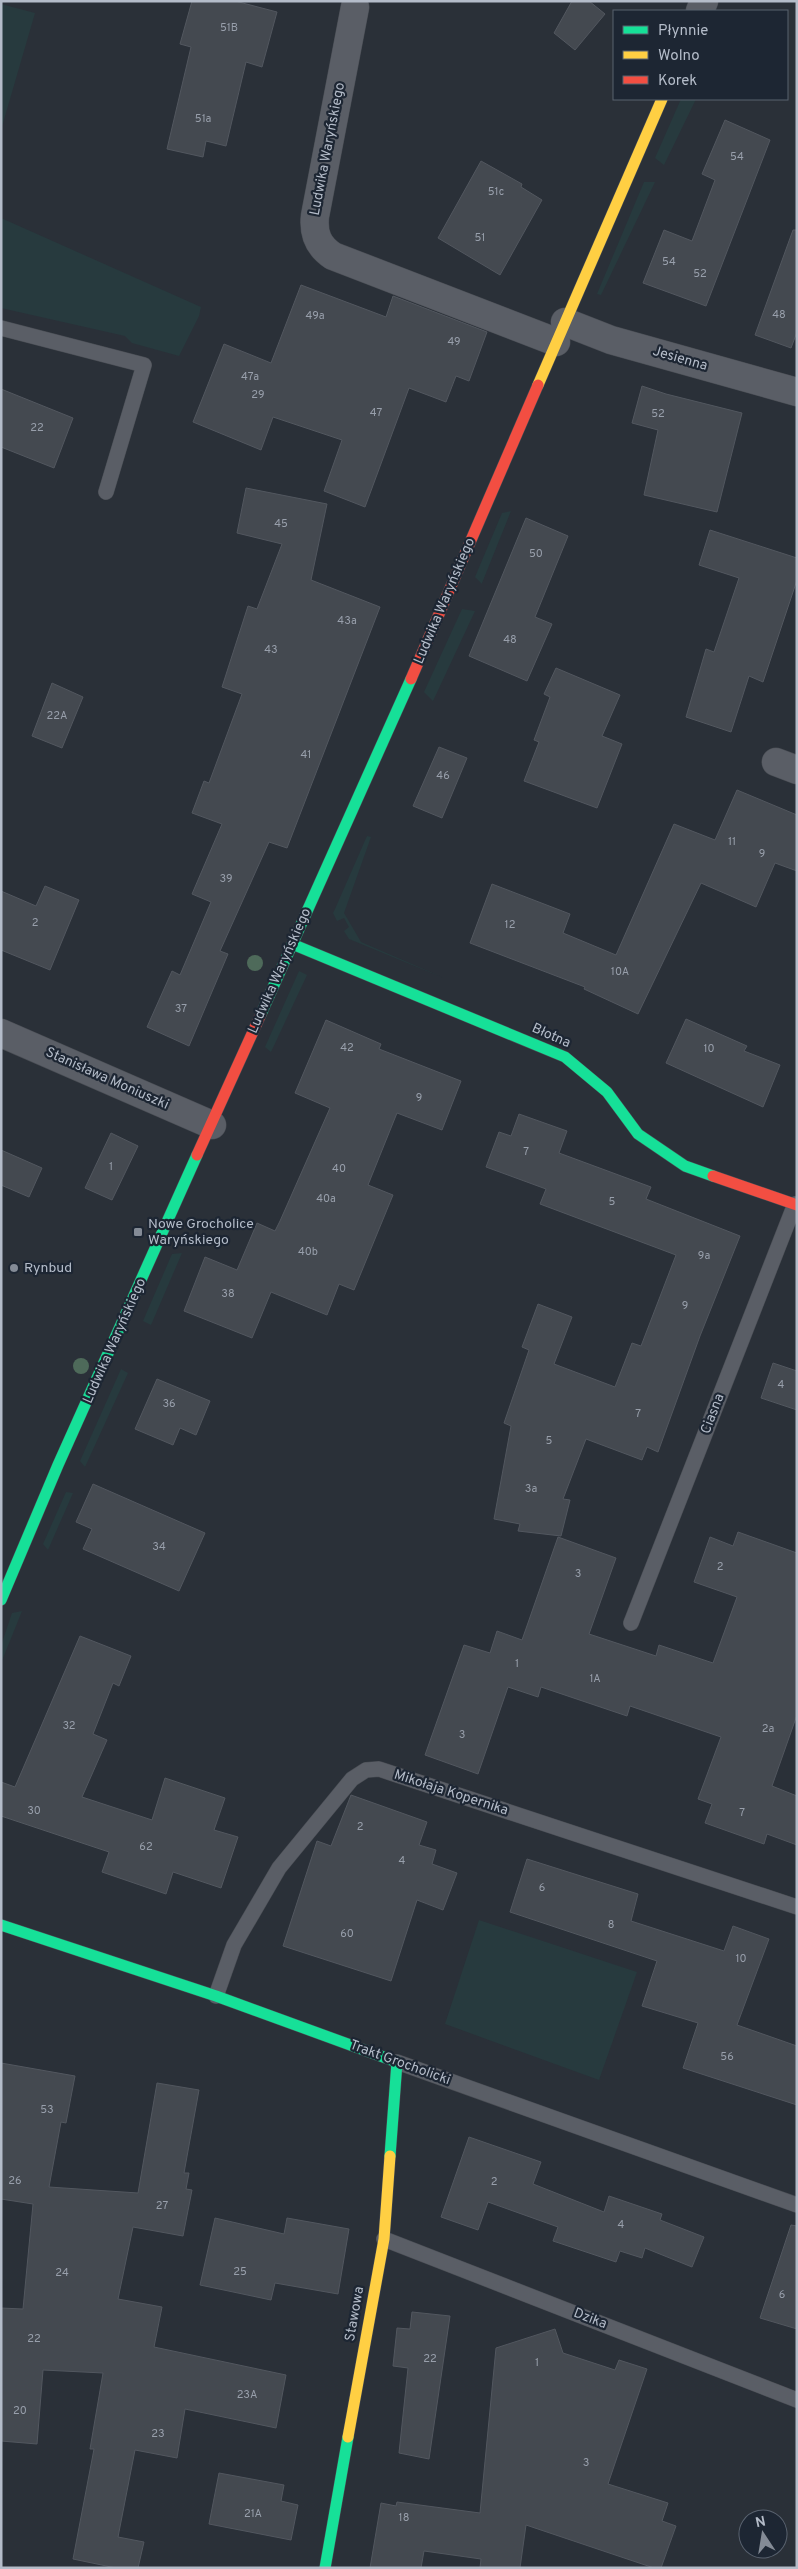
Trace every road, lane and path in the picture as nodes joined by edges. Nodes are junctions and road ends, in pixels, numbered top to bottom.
1 (355, 7) dead end
2 (662, 100) edge
3 (1, 328) edge
4 (561, 332) junction
5 (797, 392) edge
6 (106, 492) dead end
7 (292, 944) junction
8 (1, 1033) edge
9 (212, 1125) junction
10 (796, 1204) edge
11 (2, 1594) edge
12 (631, 1623) dead end
13 (797, 1907) edge
14 (1, 1925) edge
15 (216, 1996) junction
16 (397, 2062) junction
17 (797, 2205) edge
18 (384, 2239) junction
19 (797, 2400) edge
20 (325, 2568) edge

1 - 4 street, Ludwika Waryńskiego
2 - 4 street, Ludwika Waryńskiego
3 - 6 lane
4 - 5 street, Jesienna
4 - 7 street, Ludwika Waryńskiego
7 - 9 street, Ludwika Waryńskiego
7 - 10 street, Błotna
8 - 9 street, Stanisława Moniuszki
9 - 11 street, Ludwika Waryńskiego
10 - 12 lane, Ciasna
13 - 15 lane, Mikołaja Kopernika
14 - 15 street, Trakt Grocholicki
15 - 16 street, Trakt Grocholicki
16 - 17 lane, Trakt Grocholicki
16 - 18 street, Stawowa
18 - 19 lane, Dzika
18 - 20 street, Stawowa

